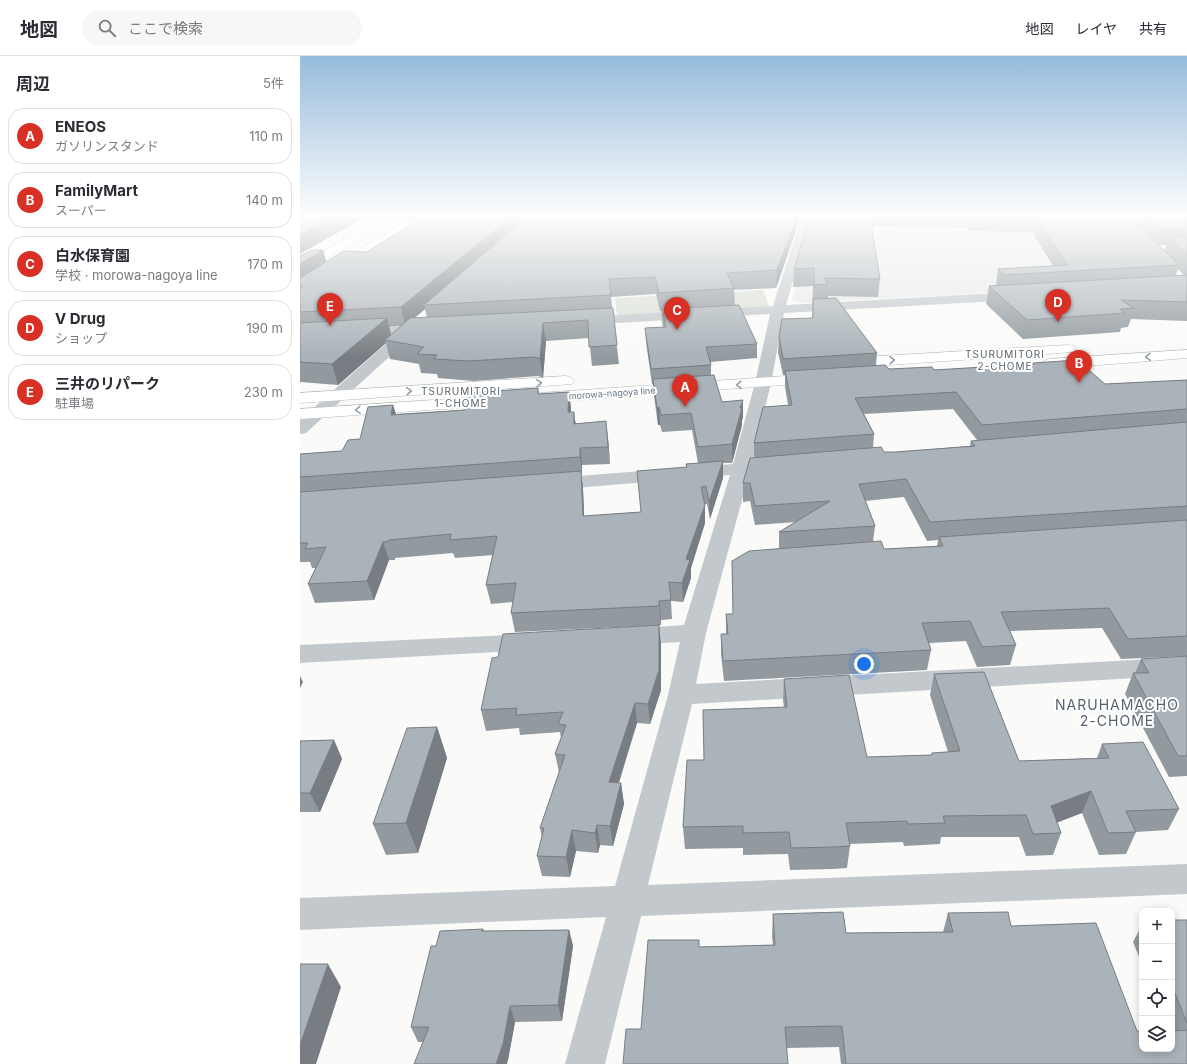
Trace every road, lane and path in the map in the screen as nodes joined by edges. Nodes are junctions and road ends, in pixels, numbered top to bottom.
1 (312, 263) edge
2 (346, 263) edge
3 (792, 263) edge
4 (300, 270) edge
5 (300, 292) edge
6 (1030, 296) edge
7 (778, 310) junction
8 (422, 320) edge
9 (570, 321) edge
10 (434, 329) edge
11 (410, 330) junction
12 (300, 337) edge
13 (1187, 342) edge
14 (1187, 354) edge
15 (831, 371) junction
16 (671, 374) edge
17 (764, 376) junction
18 (584, 380) dead end
19 (338, 396) junction
20 (300, 398) edge
21 (319, 413) junction
22 (300, 414) edge
23 (300, 430) edge
24 (797, 464) edge
25 (741, 469) junction
26 (536, 485) edge
27 (738, 562) edge
28 (714, 564) junction
29 (694, 633) junction
30 (608, 638) edge
31 (552, 641) edge
32 (300, 654) edge
33 (1187, 666) edge
34 (681, 695) junction
35 (1187, 879) edge
36 (628, 902) junction
37 (300, 914) edge
38 (585, 1064) edge

1 - 4 main road
2 - 5 main road
3 - 7 street
6 - 7 street
7 - 9 street
7 - 17 street
8 - 11 street
10 - 11 street
11 - 12 street
11 - 19 street
15 -> 13 main road, morowa-nagoya line
14 -> 15 main road, morowa-nagoya line
15 - 17 main road, morowa-nagoya line
16 - 17 main road, morowa-nagoya line
17 -> 21 main road, morowa-nagoya line
17 - 25 street
19 -> 18 main road, morowa-nagoya line
19 - 20 main road, morowa-nagoya line
19 - 21 street
21 - 22 main road, morowa-nagoya line
21 - 23 street
24 - 25 street
25 - 26 street
25 - 28 street
27 - 28 street
28 - 29 street
29 - 30 street
29 - 34 street
31 - 32 street
33 - 34 street
34 - 36 street
35 - 36 street
36 - 37 street
36 - 38 street

